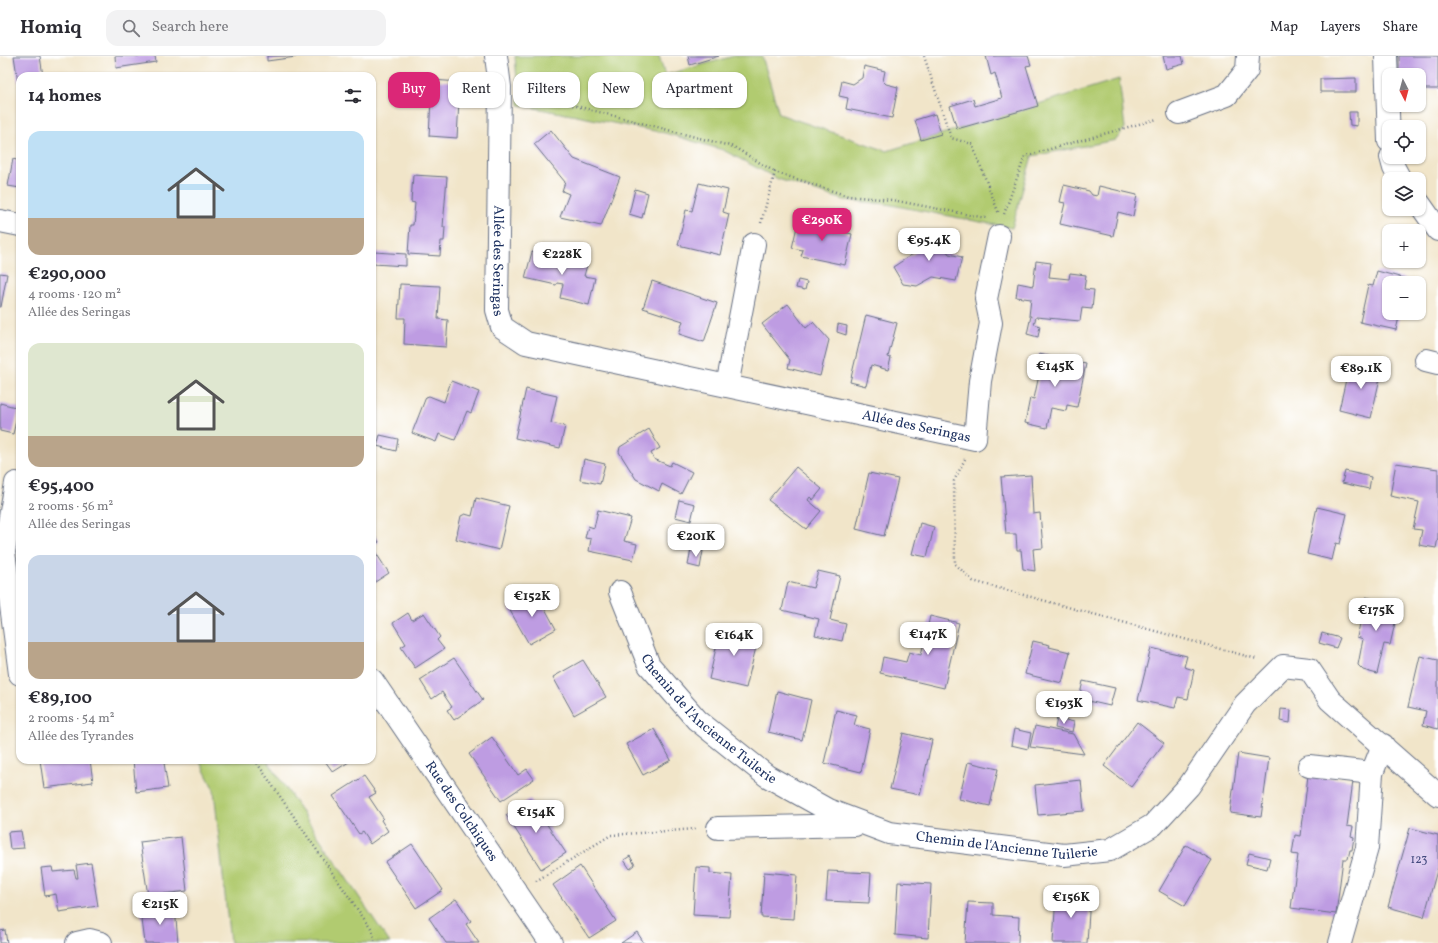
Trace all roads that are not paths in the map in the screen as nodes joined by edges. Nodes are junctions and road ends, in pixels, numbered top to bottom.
1 (496, 56) edge
2 (1248, 56) edge
3 (1386, 56) edge
4 (1179, 113) road end
5 (1388, 120) edge
6 (1426, 213) edge
7 (0, 221) edge
8 (16, 224) edge
9 (996, 228) road end
10 (1438, 230) edge
11 (754, 244) road end
12 (727, 386) junction
13 (12, 482) edge
14 (620, 592) dead end
15 (16, 644) edge
16 (376, 686) edge
17 (1383, 745) junction
18 (1308, 766) dead end
19 (1372, 773) junction
20 (1438, 795) edge
21 (866, 824) junction
22 (718, 828) road end
23 (77, 943) edge
24 (102, 943) edge
25 (551, 943) edge
26 (1340, 943) edge

1 - 12 street, Allée des Seringas
2 - 4 street
3 - 5 street
6 - 10 street
7 - 8 street
9 - 12 street, Allée des Seringas
11 - 12 street
13 - 15 street
14 - 21 street, Chemin de l'Ancienne Tuilerie
16 - 25 street, Rue des Colchiques
17 - 19 street
17 - 20 street, Chemin de l'Ancienne Tuilerie
17 - 21 street, Chemin de l'Ancienne Tuilerie
18 - 19 street
19 - 26 street
21 - 22 street
23 - 24 street

